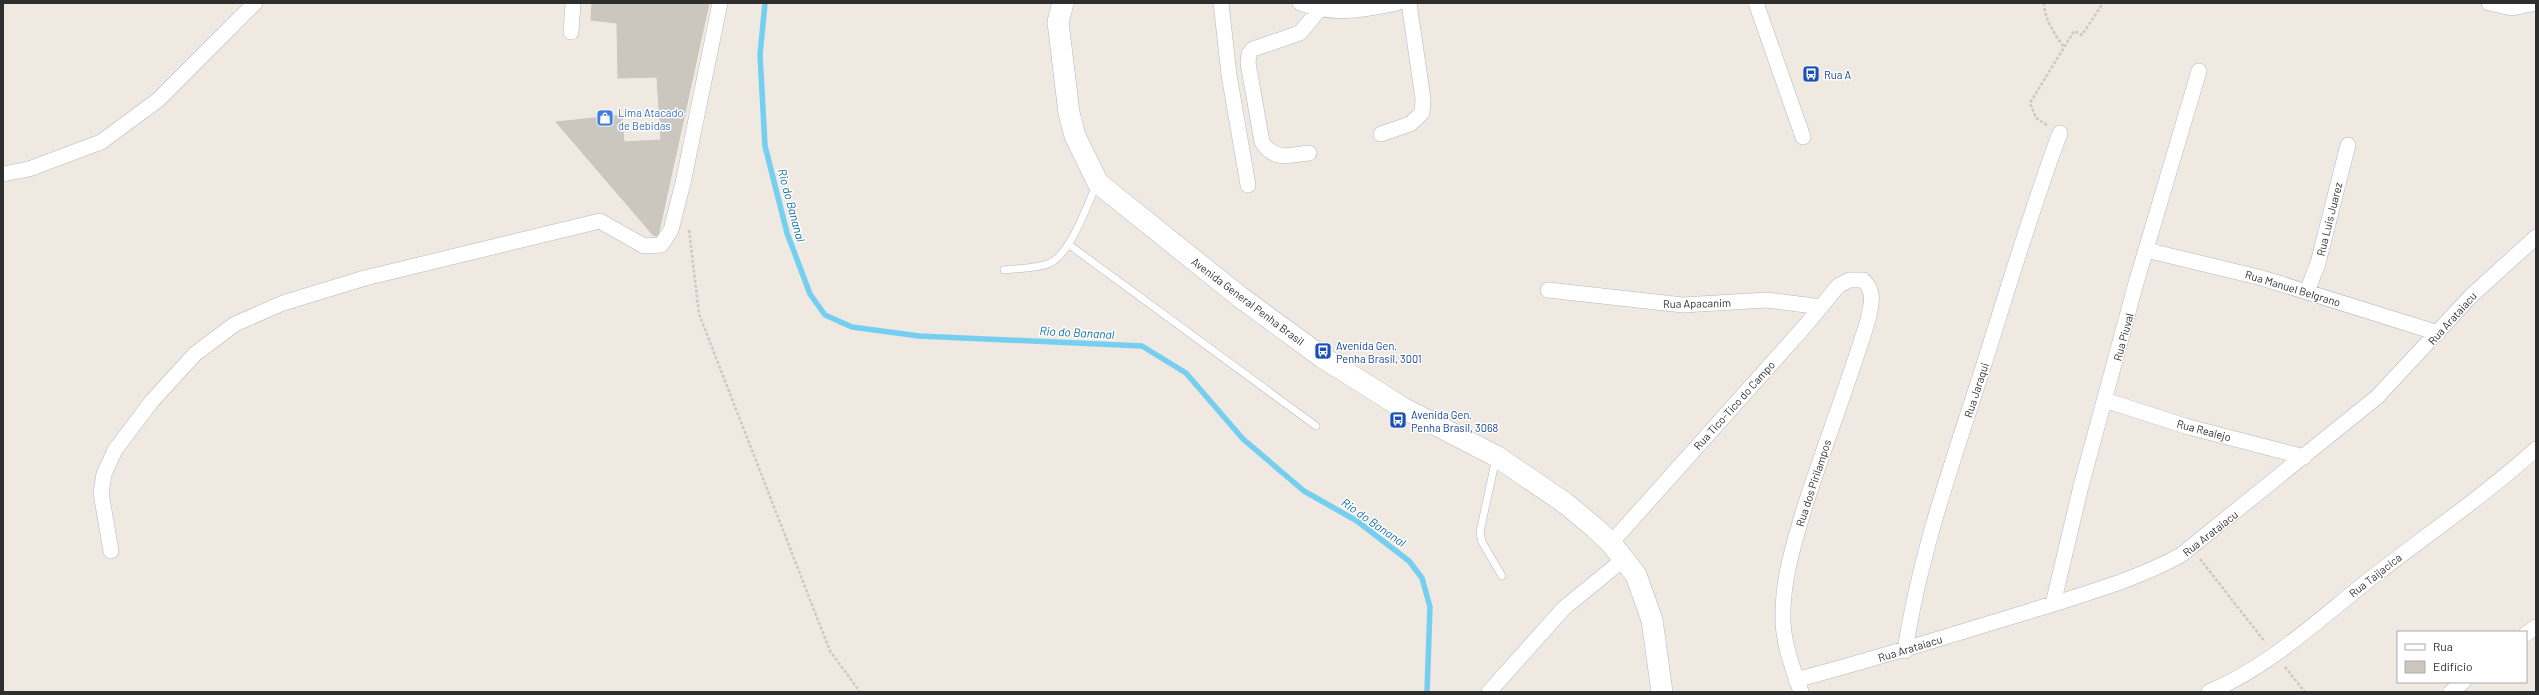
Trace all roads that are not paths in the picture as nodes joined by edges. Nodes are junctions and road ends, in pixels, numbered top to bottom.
1 (256, 3) edge
2 (573, 3) edge
3 (720, 3) edge
4 (1049, 3) edge
5 (1221, 3) edge
6 (1300, 3) edge
7 (1397, 3) edge
8 (1410, 3) edge
9 (1756, 3) edge
10 (2489, 3) edge
11 (2536, 3) edge
12 (1360, 6) edge
13 (1319, 10) junction
14 (1061, 13) edge
15 (570, 32) dead end
16 (2199, 71) dead end
17 (2060, 133) road end
18 (1381, 134) dead end
19 (1802, 137) dead end
20 (2348, 145) dead end
21 (1309, 153) dead end
22 (3, 174) edge
23 (1098, 183) junction
24 (1248, 185) dead end
25 (2536, 237) edge
26 (1068, 244) junction
27 (2146, 250) junction
28 (1004, 270) dead end
29 (1864, 280) joint
30 (1548, 290) dead end
31 (2307, 292) junction
32 (1821, 307) junction
33 (2438, 332) junction
34 (2105, 400) junction
35 (1316, 426) dead end
36 (2536, 449) edge
37 (1496, 456) junction
38 (2304, 456) junction
39 (1610, 543) junction
40 (111, 551) dead end
41 (1624, 559) junction
42 (1502, 576) dead end
43 (2053, 604) junction
44 (2536, 627) edge
45 (2527, 633) edge
46 (1905, 651) junction
47 (2462, 683) edge
48 (1799, 686) edge
49 (1489, 692) edge
50 (1662, 692) edge
51 (2209, 692) edge
52 (2451, 692) edge

1 - 22 street
2 - 15 street
3 - 40 street
4 - 14 main road, Avenida General Penha Brasil
5 - 24 street
6 - 13 street
7 - 12 street
8 - 18 street
9 - 19 street
10 - 11 street
12 - 13 street
13 - 21 street
14 - 23 main road, Avenida General Penha Brasil
16 - 27 street, Rua Piuval
17 - 46 street, Rua Jaraqui
20 - 31 street, Rua Luis Juarez
23 - 26 lane
23 - 37 main road, Avenida General Penha Brasil
25 - 33 street, Rua Arataiacu
26 - 28 lane
26 - 35 lane
27 - 31 street, Rua Manuel Belgrano
27 - 34 street, Rua Piuval
29 - 32 street, Rua Tico-Tico do Campo
29 - 48 street, Rua dos Pirilampos
30 - 32 street, Rua Apacanim
31 - 33 street, Rua Manuel Belgrano
32 - 39 street, Rua Tico-Tico do Campo
33 - 38 street, Rua Arataiacu
34 - 38 street, Rua Realejo
34 - 43 street, Rua Piuval
36 - 51 street, Rua Taijacica
37 - 39 main road, Avenida General Penha Brasil
37 - 42 lane
38 - 43 street, Rua Arataiacu
39 - 41 main road, Avenida General Penha Brasil
41 - 49 street
41 - 50 main road, Avenida General Penha Brasil
43 - 46 street, Rua Arataiacu
44 - 45 street
46 - 48 street, Rua Arataiacu
47 - 52 street

